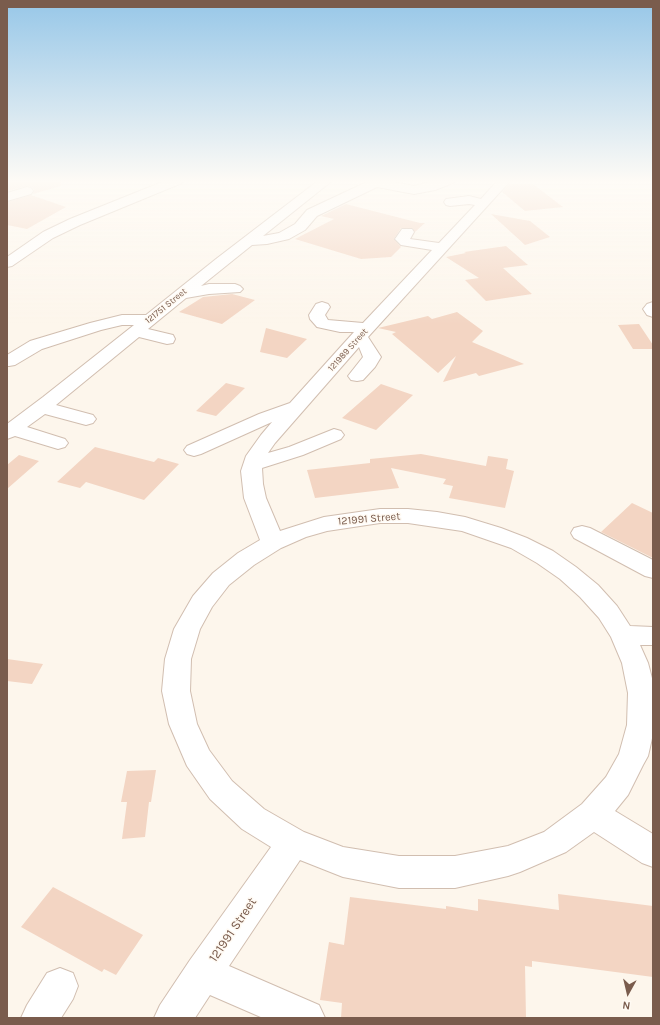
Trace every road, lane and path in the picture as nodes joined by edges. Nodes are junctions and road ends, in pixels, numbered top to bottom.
1 (63, 228) edge
2 (265, 228) edge
3 (299, 228) edge
4 (460, 228) edge
5 (407, 232) dead end
6 (48, 235) junction
7 (248, 241) junction
8 (12, 243) dead end
9 (442, 248) junction
10 (8, 261) edge
11 (235, 289) dead end
12 (181, 294) junction
13 (322, 307) dead end
14 (653, 307) edge
15 (653, 312) edge
16 (150, 320) junction
17 (135, 331) junction
18 (364, 333) junction
19 (167, 339) dead end
20 (9, 361) dead end
21 (357, 376) dead end
22 (298, 406) junction
23 (42, 407) junction
24 (86, 419) dead end
25 (10, 431) edge
26 (334, 435) dead end
27 (58, 443) dead end
28 (194, 450) dead end
29 (253, 464) junction
30 (582, 534) dead end
31 (273, 543) junction
32 (653, 570) edge
33 (623, 635) junction
34 (653, 636) edge
35 (593, 814) junction
36 (293, 843) junction
37 (653, 852) edge
38 (203, 973) junction
39 (60, 986) dead end
40 (40, 1018) edge
41 (173, 1018) edge
42 (306, 1018) edge

1 - 6 street
2 - 7 street, 121751 Street
3 - 7 street
4 - 9 street, 121989 Street
5 - 9 street
6 - 8 street
6 - 10 street
7 - 12 street, 121751 Street
9 - 18 street, 121989 Street
11 - 12 street
12 - 16 street, 121751 Street
13 - 18 street
14 - 15 street
16 - 17 street, 121751 Street
16 - 20 street
17 - 19 street
17 - 23 street, 121751 Street
18 - 21 street
18 - 22 street, 121989 Street
22 - 28 street
22 - 29 street, 121989 Street
23 - 24 street
23 - 25 street, 121751 Street
25 - 27 street
26 - 29 street
29 - 31 street, 121989 Street
30 - 32 street
31 - 33 street, 121991 Street
31 - 36 street, 121991 Street
33 - 34 street
33 - 35 street, 121991 Street
35 - 36 street, 121991 Street
35 - 37 street
36 - 38 street, 121991 Street
38 - 41 street, 121991 Street
38 - 42 street
39 - 40 street

